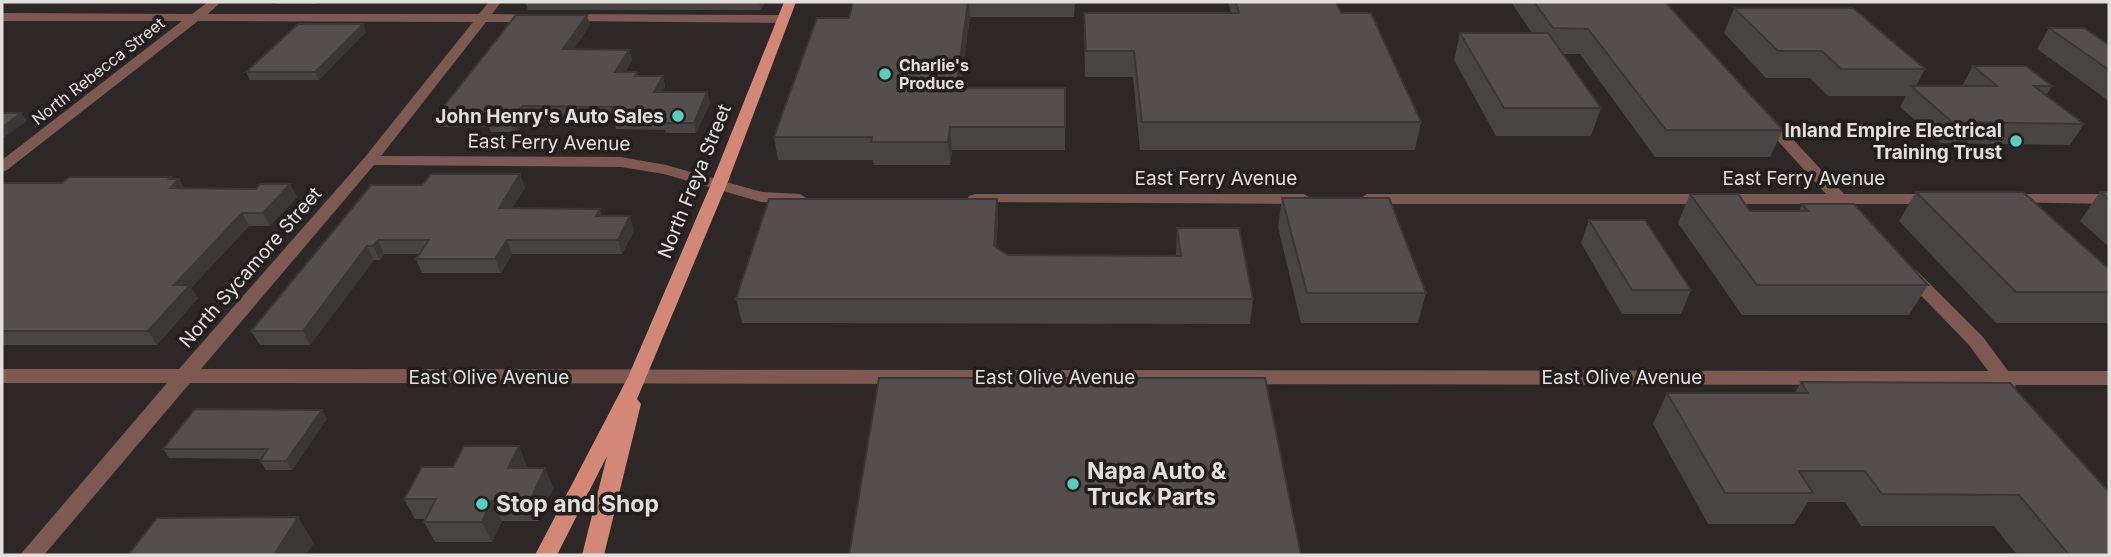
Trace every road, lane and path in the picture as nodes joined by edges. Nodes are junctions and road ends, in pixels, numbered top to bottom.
1 (215, 2) edge
2 (495, 2) edge
3 (790, 2) edge
4 (2, 17) edge
5 (196, 17) junction
6 (481, 17) junction
7 (783, 19) junction
8 (1755, 107) edge
9 (370, 160) junction
10 (6, 161) edge
11 (719, 184) junction
12 (821, 199) edge
13 (955, 199) edge
14 (1314, 199) edge
15 (1354, 199) edge
16 (1839, 199) junction
17 (1947, 199) edge
18 (1988, 199) edge
19 (2109, 199) edge
20 (1858, 219) edge
21 (1895, 258) edge
22 (2, 376) edge
23 (183, 377) junction
24 (638, 377) junction
25 (2002, 378) junction
26 (2109, 378) edge
27 (2020, 398) edge
28 (31, 555) edge
29 (546, 555) edge
30 (593, 555) edge

1 - 5 street, North Rebecca Street
2 - 6 street, North Sycamore Street
3 - 7 main road, North Freya Street
4 - 5 street
5 - 6 street
5 - 10 street, North Rebecca Street
6 - 7 street
6 - 9 street, North Sycamore Street
7 - 11 main road, North Freya Street
8 - 16 street
9 - 11 street, East Ferry Avenue
9 - 23 street, North Sycamore Street
11 - 12 street, East Ferry Avenue
11 - 24 main road, North Freya Street
13 - 14 street, East Ferry Avenue
15 - 16 street, East Ferry Avenue
16 - 17 street, East Ferry Avenue
16 - 20 street
18 - 19 street
21 - 25 street
22 - 23 street, East Olive Avenue
23 - 24 street, East Olive Avenue
23 - 28 street, North Sycamore Street
24 - 25 street, East Olive Avenue
24 - 29 main road, North Freya Street
24 - 30 main road, North Freya Street
25 - 26 street, East Olive Avenue
25 - 27 street

